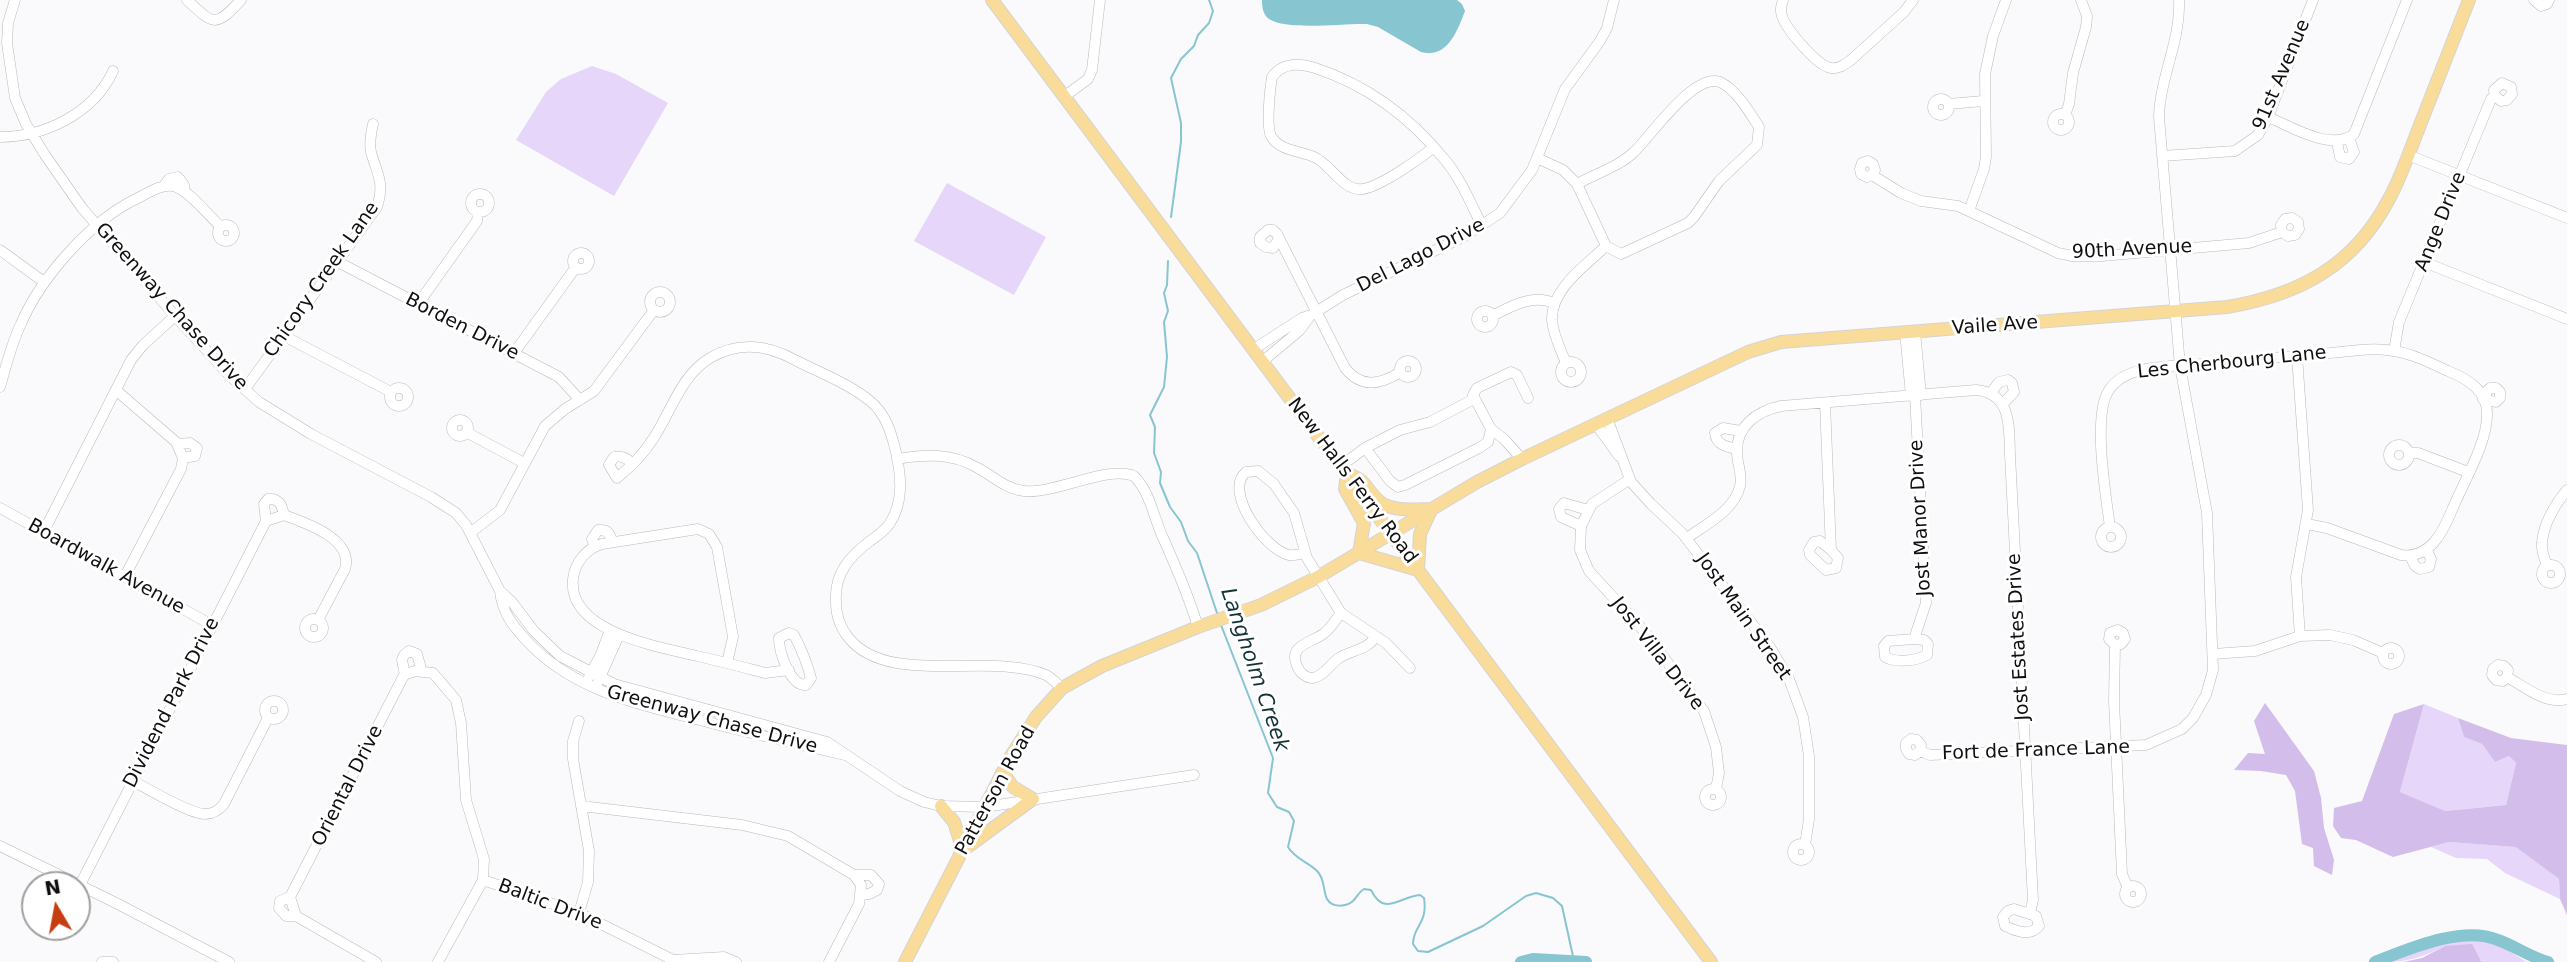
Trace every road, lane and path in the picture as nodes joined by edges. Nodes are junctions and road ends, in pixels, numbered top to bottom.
1 (15, 0) edge
2 (187, 0) edge
3 (241, 0) edge
4 (992, 0) edge
5 (1100, 0) edge
6 (1614, 0) edge
7 (1783, 0) edge
8 (1913, 0) edge
9 (2006, 0) edge
10 (2081, 0) edge
11 (2179, 0) edge
12 (2313, 0) edge
13 (2407, 0) edge
14 (2469, 0) edge
15 (2534, 0) edge
16 (2549, 0) edge
17 (4, 22) edge
18 (113, 71) dead end
19 (1065, 96) junction
20 (2495, 96) dead end
21 (1983, 101) junction
22 (1949, 104) dead end
23 (2065, 115) dead end
24 (2268, 117) junction
25 (373, 124) dead end
26 (33, 134) junction
27 (0, 137) edge
28 (2349, 138) junction
29 (2337, 142) junction
30 (1433, 148) junction
31 (2408, 155) junction
32 (2162, 156) junction
33 (1537, 158) junction
34 (1872, 175) dead end
35 (2460, 175) junction
36 (1577, 184) junction
37 (1969, 211) junction
38 (478, 212) dead end
39 (2566, 215) edge
40 (97, 226) junction
41 (1482, 226) junction
42 (221, 227) dead end
43 (2282, 232) dead end
44 (1279, 239) dead end
45 (1606, 246) junction
46 (0, 250) edge
47 (2171, 250) junction
48 (338, 262) junction
49 (2424, 262) junction
50 (576, 267) dead end
51 (44, 282) junction
52 (1554, 303) junction
53 (418, 304) junction
54 (654, 310) dead end
55 (2176, 312) junction
56 (1314, 313) junction
57 (175, 316) junction
58 (1492, 316) dead end
59 (2567, 319) edge
60 (1910, 332) junction
61 (284, 336) junction
62 (1254, 349) junction
63 (2395, 351) junction
64 (514, 353) junction
65 (2297, 356) junction
66 (1263, 361) junction
67 (1566, 363) dead end
68 (2180, 366) junction
69 (1399, 373) dead end
70 (0, 387) edge
71 (245, 389) junction
72 (117, 391) junction
73 (391, 392) dead end
74 (1990, 394) junction
75 (1916, 395) junction
76 (1474, 398) junction
77 (1528, 398) dead end
78 (580, 400) junction
79 (1825, 403) junction
80 (2003, 404) junction
81 (1601, 420) junction
82 (1491, 429) junction
83 (1741, 431) junction
84 (466, 432) dead end
85 (178, 444) junction
86 (1365, 448) junction
87 (1737, 449) junction
88 (2409, 453) dead end
89 (183, 458) junction
90 (897, 459) junction
91 (1522, 459) junction
92 (524, 463) junction
93 (634, 464) junction
94 (1344, 470) junction
95 (2468, 472) junction
96 (1630, 479) junction
97 (2567, 490) edge
98 (0, 508) edge
99 (1431, 509) junction
100 (1588, 510) junction
101 (284, 516) junction
102 (266, 522) junction
103 (2307, 524) junction
104 (1581, 526) junction
105 (2110, 527) dead end
106 (44, 531) junction
107 (470, 533) junction
108 (1392, 535) junction
109 (1687, 538) junction
110 (2426, 549) junction
111 (1831, 550) dead end
112 (1305, 553) junction
113 (1359, 553) junction
114 (2410, 556) junction
115 (2547, 566) dead end
116 (1418, 570) junction
117 (125, 576) junction
118 (1318, 577) junction
119 (500, 591) junction
120 (1341, 613) junction
121 (318, 620) dead end
122 (212, 625) junction
123 (1200, 626) junction
124 (615, 633) junction
125 (1375, 636) junction
126 (2300, 636) junction
127 (1914, 639) dead end
128 (2115, 645) dead end
129 (2383, 653) dead end
130 (2213, 654) junction
131 (727, 663) junction
132 (1410, 668) dead end
133 (789, 670) junction
134 (595, 675) junction
135 (2507, 677) dead end
136 (590, 686) junction
137 (1062, 688) junction
138 (2567, 699) edge
139 (268, 718) dead end
140 (579, 721) dead end
141 (2116, 747) junction
142 (1920, 751) dead end
143 (2025, 752) junction
144 (846, 755) junction
145 (1003, 773) junction
146 (1194, 775) dead end
147 (133, 781) junction
148 (1716, 789) dead end
149 (1033, 799) junction
150 (581, 806) junction
151 (940, 806) junction
152 (985, 807) junction
153 (1805, 845) dead end
154 (0, 846) edge
155 (963, 850) junction
156 (51, 871) edge
157 (87, 871) edge
158 (853, 875) junction
159 (483, 880) junction
160 (2128, 888) dead end
161 (91, 891) edge
162 (861, 895) junction
163 (579, 913) junction
164 (2030, 913) dead end
165 (224, 961) edge
166 (102, 962) edge
167 (113, 962) edge
168 (376, 962) edge
169 (438, 962) edge
170 (736, 962) edge
171 (829, 962) edge
172 (905, 962) edge
173 (1711, 962) edge

1 - 17 street, Greenway Chase Drive
2 - 3 street
4 - 19 main road, New Halls Ferry Road
5 - 19 street
6 - 33 street, Del Lago Drive
7 - 8 street
9 - 21 street
10 - 23 street
11 - 32 street, Fort de France Lane
12 - 24 street, 91st Avenue
13 - 28 street
14 - 31 main road, Vaile Ave
15 - 16 street
17 - 26 street, Greenway Chase Drive
18 - 26 street
19 - 62 main road, New Halls Ferry Road
20 - 35 street, Ange Drive
21 - 22 street
21 - 37 street
24 - 29 street
24 - 32 street, 91st Avenue
25 - 48 street, Chicory Creek Lane
26 - 27 street
26 - 40 street, Greenway Chase Drive
28 - 29 street
28 - 29 street
30 - 30 street
30 - 41 street
31 - 35 street
31 - 55 main road, Vaile Ave
32 - 47 street, Fort de France Lane
33 - 36 street
33 - 41 street, Del Lago Drive
34 - 37 street, 90th Avenue
35 - 39 street
35 - 49 street, Ange Drive
36 - 45 street
36 - 45 street
37 - 47 street, 90th Avenue
38 - 53 street
40 - 42 street
40 - 51 street
40 - 57 street, Greenway Chase Drive
41 - 56 street, Del Lago Drive
43 - 47 street, 90th Avenue
44 - 56 street
45 - 52 street
46 - 51 street
47 - 55 street, Fort de France Lane
48 - 53 street, Borden Drive
48 - 61 street, Chicory Creek Lane
49 - 59 street
49 - 63 street, Ange Drive
50 - 64 street
51 - 70 street
52 - 58 street
52 - 67 street
53 - 64 street, Borden Drive
54 - 78 street
55 - 60 main road, Vaile Ave
55 - 68 street, Fort de France Lane
56 - 62 street, Del Lago Drive
56 - 66 street, Del Lago Drive
56 - 69 street
57 - 71 street, Greenway Chase Drive
57 - 72 street
60 - 75 street, Jost Manor Drive
60 - 81 main road, Vaile Ave
61 - 71 street, Chicory Creek Lane
61 - 73 street
62 - 66 main road, New Halls Ferry Road
63 - 65 street, Les Cherbourg Lane
63 - 95 street, Les Cherbourg Lane
64 - 78 street, Borden Drive
65 - 68 street, Les Cherbourg Lane
65 - 103 street
66 - 94 main road, New Halls Ferry Road
68 - 105 street, Les Cherbourg Lane
68 - 130 street, Fort de France Lane
71 - 107 street, Greenway Chase Drive
72 - 85 street
72 - 106 street
74 - 75 street, Jost Estates Drive
74 - 80 street
74 - 80 street, Jost Estates Drive
75 - 79 street, Jost Estates Drive
75 - 127 street, Jost Manor Drive
76 - 77 street
76 - 82 street
76 - 86 street
78 - 92 street
79 - 83 street, Jost Estates Drive
79 - 111 street
80 - 143 street, Jost Estates Drive
81 - 91 main road, Vaile Ave
81 - 96 street, Jost Main Street
82 - 86 street
82 - 91 street
83 - 87 street
83 - 87 street, Jost Estates Drive
84 - 92 street
85 - 89 street
85 - 89 street
86 - 94 street
87 - 109 street
88 - 95 street
89 - 117 street
90 - 93 street
90 - 123 street
90 - 137 street
91 - 99 main road, Vaile Ave
92 - 107 street
93 - 93 street
94 - 99 main road
94 - 108 main road, New Halls Ferry Road
94 - 113 main road
95 - 110 street, Les Cherbourg Lane
96 - 100 street, Jost Villa Drive
96 - 109 street, Jost Main Street
97 - 115 street
98 - 106 street, Boardwalk Avenue
99 - 108 main road, Vaile Ave
99 - 116 main road
100 - 104 street, Jost Villa Drive
100 - 104 street
101 - 102 street
101 - 102 street, Dividend Park Drive
101 - 121 street, Dividend Park Drive
102 - 122 street, Dividend Park Drive
103 - 114 street, Les Cherbourg Lane
103 - 126 street
104 - 148 street, Jost Villa Drive
106 - 117 street, Boardwalk Avenue
107 - 119 street, Greenway Chase Drive
108 - 113 main road, Patterson Road
108 - 116 main road, New Halls Ferry Road
109 - 153 street, Jost Main Street
110 - 114 street, Les Cherbourg Lane
110 - 114 street, Les Cherbourg Lane
112 - 112 street
112 - 118 street
113 - 116 main road
113 - 118 main road, Patterson Road
116 - 173 main road, New Halls Ferry Road
117 - 122 street, Boardwalk Avenue
118 - 120 street
118 - 123 main road, Patterson Road
119 - 134 street, Greenway Chase Drive
119 - 136 street, Greenway Chase Drive
120 - 125 street
120 - 125 street
122 - 147 street, Dividend Park Drive
123 - 137 main road, Patterson Road
124 - 131 street
124 - 131 street
124 - 134 street
125 - 132 street
126 - 129 street
126 - 130 street
128 - 141 street
130 - 141 street, Fort de France Lane
131 - 133 street
133 - 133 street
134 - 136 street
134 - 144 street, Greenway Chase Drive
135 - 138 street
136 - 144 street, Greenway Chase Drive
137 - 145 main road, Patterson Road
139 - 147 street
140 - 150 street
141 - 143 street, Fort de France Lane
141 - 160 street
142 - 143 street, Fort de France Lane
143 - 164 street, Jost Estates Drive
144 - 151 street, Greenway Chase Drive
145 - 149 main road
145 - 152 main road, Patterson Road
146 - 149 street, Greenway Chase Drive
147 - 157 street, Dividend Park Drive
149 - 152 street, Greenway Chase Drive
149 - 155 main road
150 - 158 street
150 - 163 street
151 - 152 street, Greenway Chase Drive
151 - 155 main road
152 - 155 main road, Patterson Road
154 - 156 street
155 - 172 main road, Patterson Road
158 - 162 street
158 - 162 street
159 - 163 street, Baltic Drive
159 - 168 street, Oriental Drive
159 - 169 street
161 - 165 street
162 - 171 street
163 - 170 street, Baltic Drive
166 - 167 street

